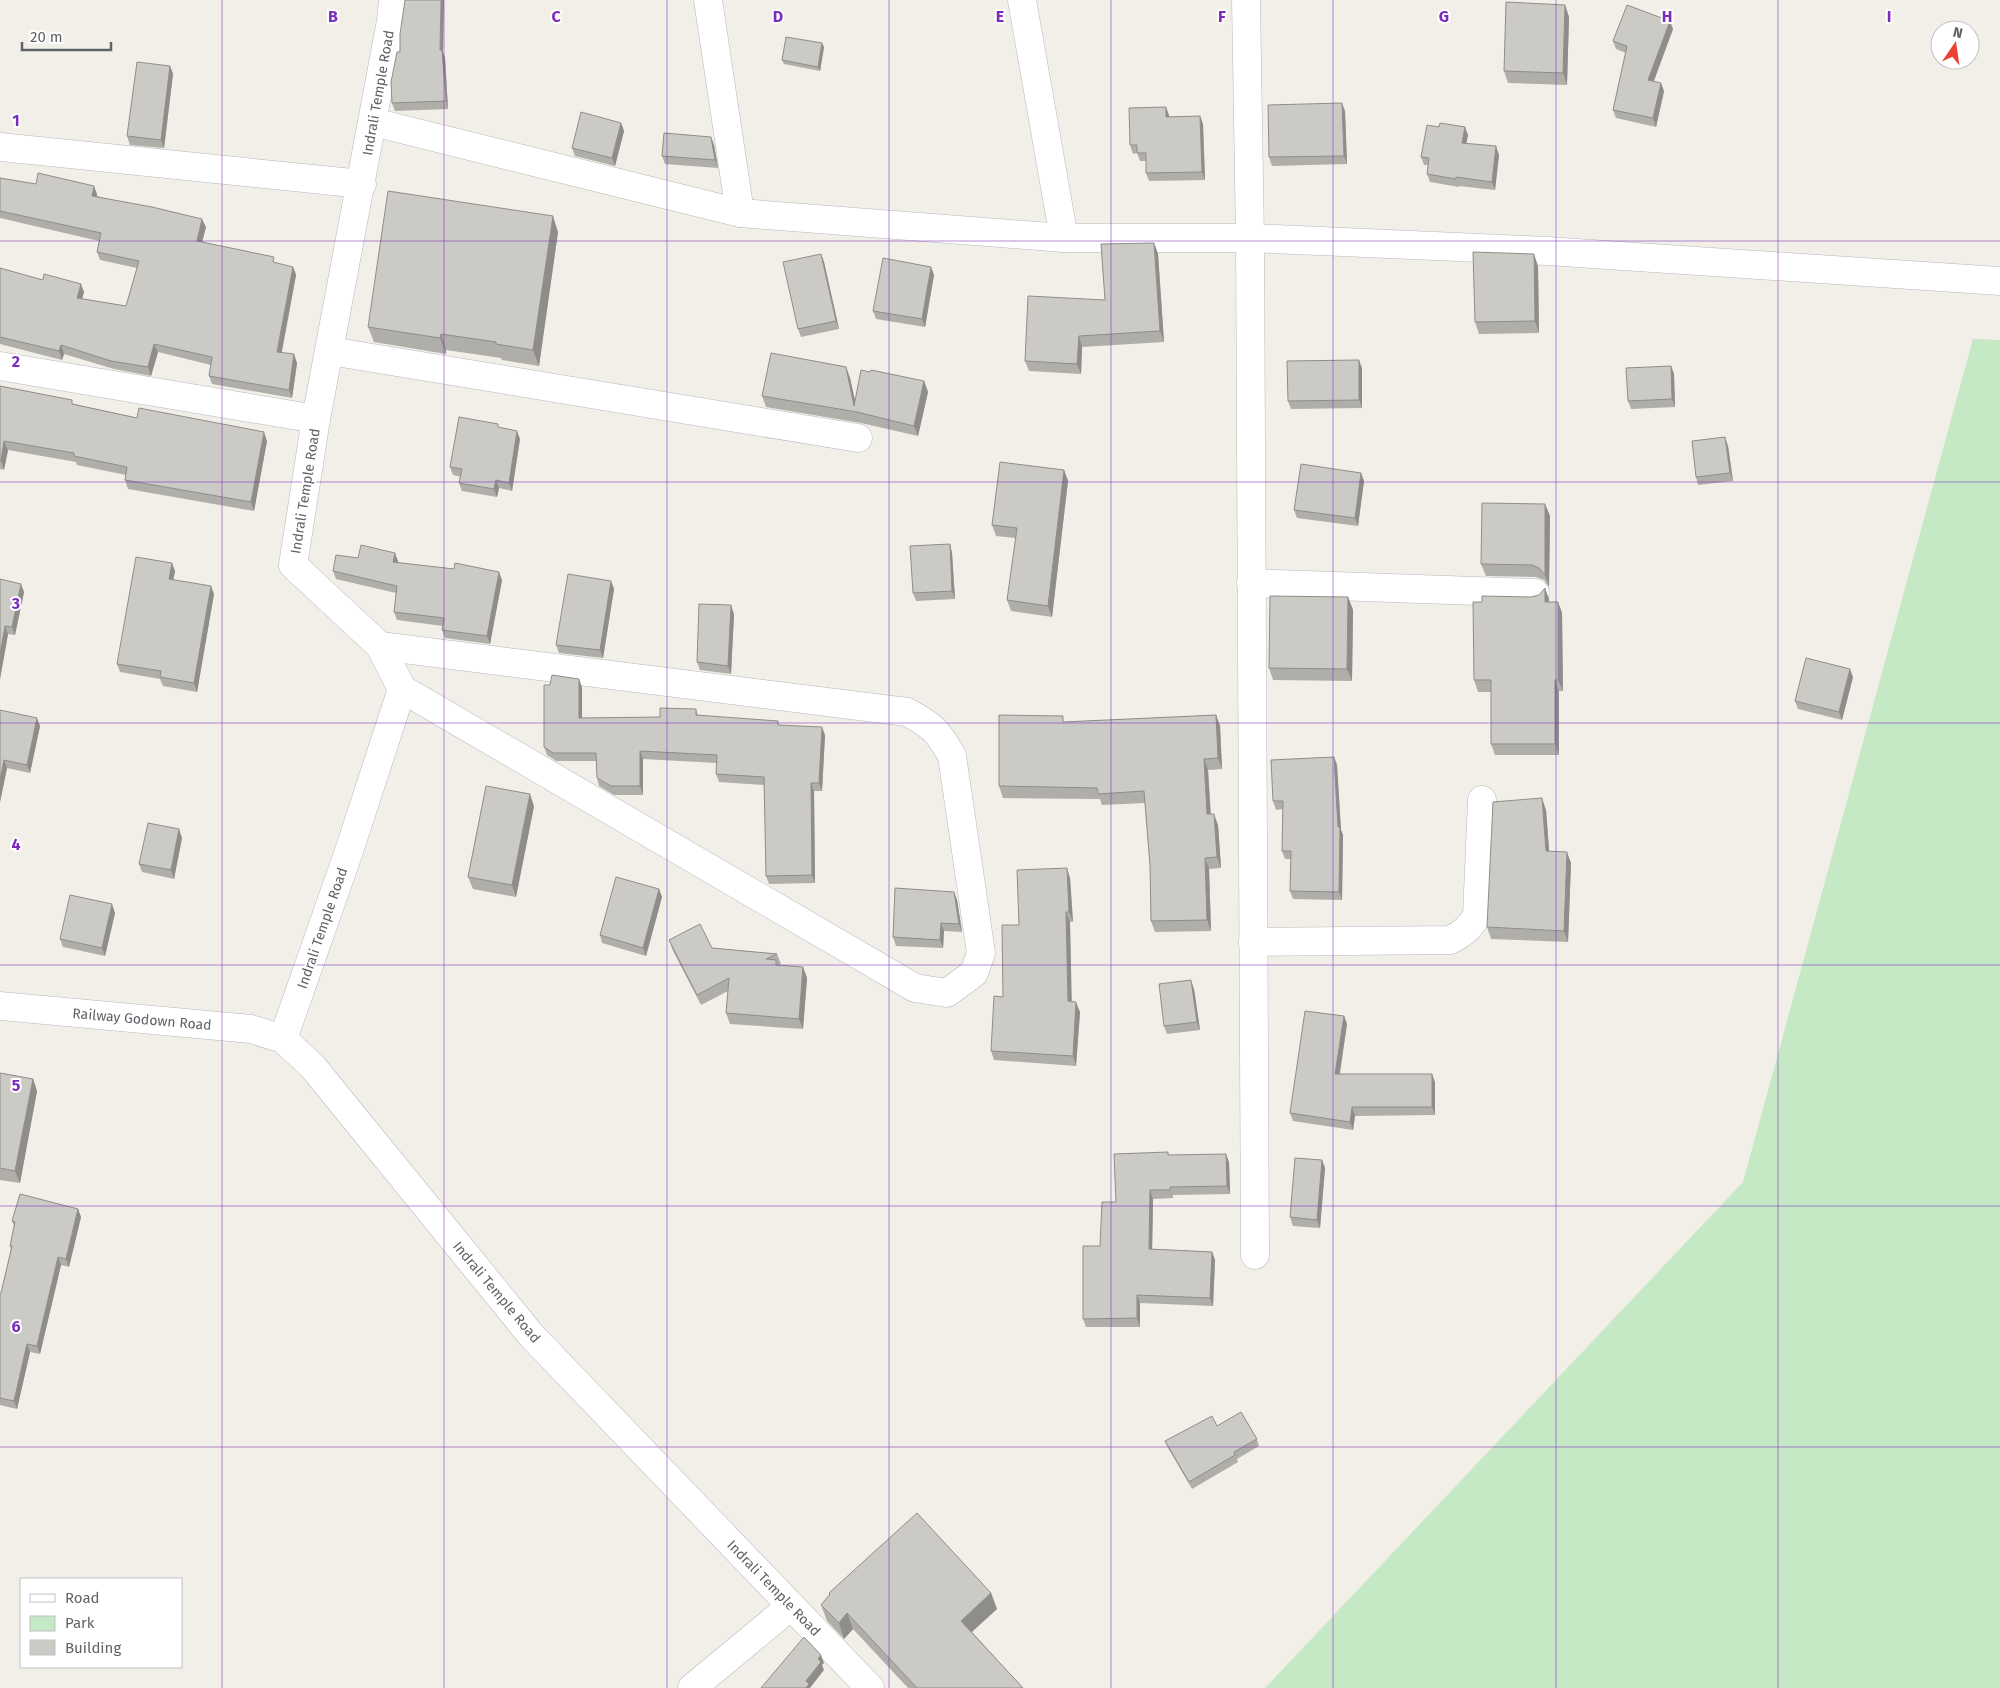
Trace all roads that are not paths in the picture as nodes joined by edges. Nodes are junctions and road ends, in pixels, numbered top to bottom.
1 (393, 0) edge
2 (708, 0) edge
3 (1022, 0) edge
4 (1246, 0) edge
5 (373, 122) junction
6 (0, 146) edge
7 (362, 184) junction
8 (740, 213) junction
9 (1064, 238) junction
10 (1250, 238) junction
11 (2000, 281) edge
12 (330, 350) junction
13 (0, 366) edge
14 (316, 419) junction
15 (858, 438) dead end
16 (1251, 583) junction
17 (1535, 593) dead end
18 (380, 646) junction
19 (402, 689) junction
20 (1482, 800) dead end
21 (1253, 942) junction
22 (0, 1006) edge
23 (283, 1039) junction
24 (1255, 1255) dead end
25 (791, 1606) junction
26 (692, 1688) edge
27 (870, 1688) edge

1 - 5 street, Indrali Temple Road
2 - 8 street
3 - 9 street
4 - 10 street
5 - 7 street, Indrali Temple Road
5 - 8 street
6 - 7 street
7 - 12 street, Indrali Temple Road
8 - 9 street
9 - 10 street
10 - 11 street
10 - 16 street
12 - 14 street, Indrali Temple Road
12 - 15 street
13 - 14 street
14 - 18 street, Indrali Temple Road
16 - 17 street
16 - 21 street
18 - 19 street, Indrali Temple Road
18 - 19 street
19 - 23 street, Indrali Temple Road
20 - 21 street
21 - 24 street
22 - 23 street, Railway Godown Road
23 - 25 street, Indrali Temple Road
25 - 26 street
25 - 27 street, Indrali Temple Road

